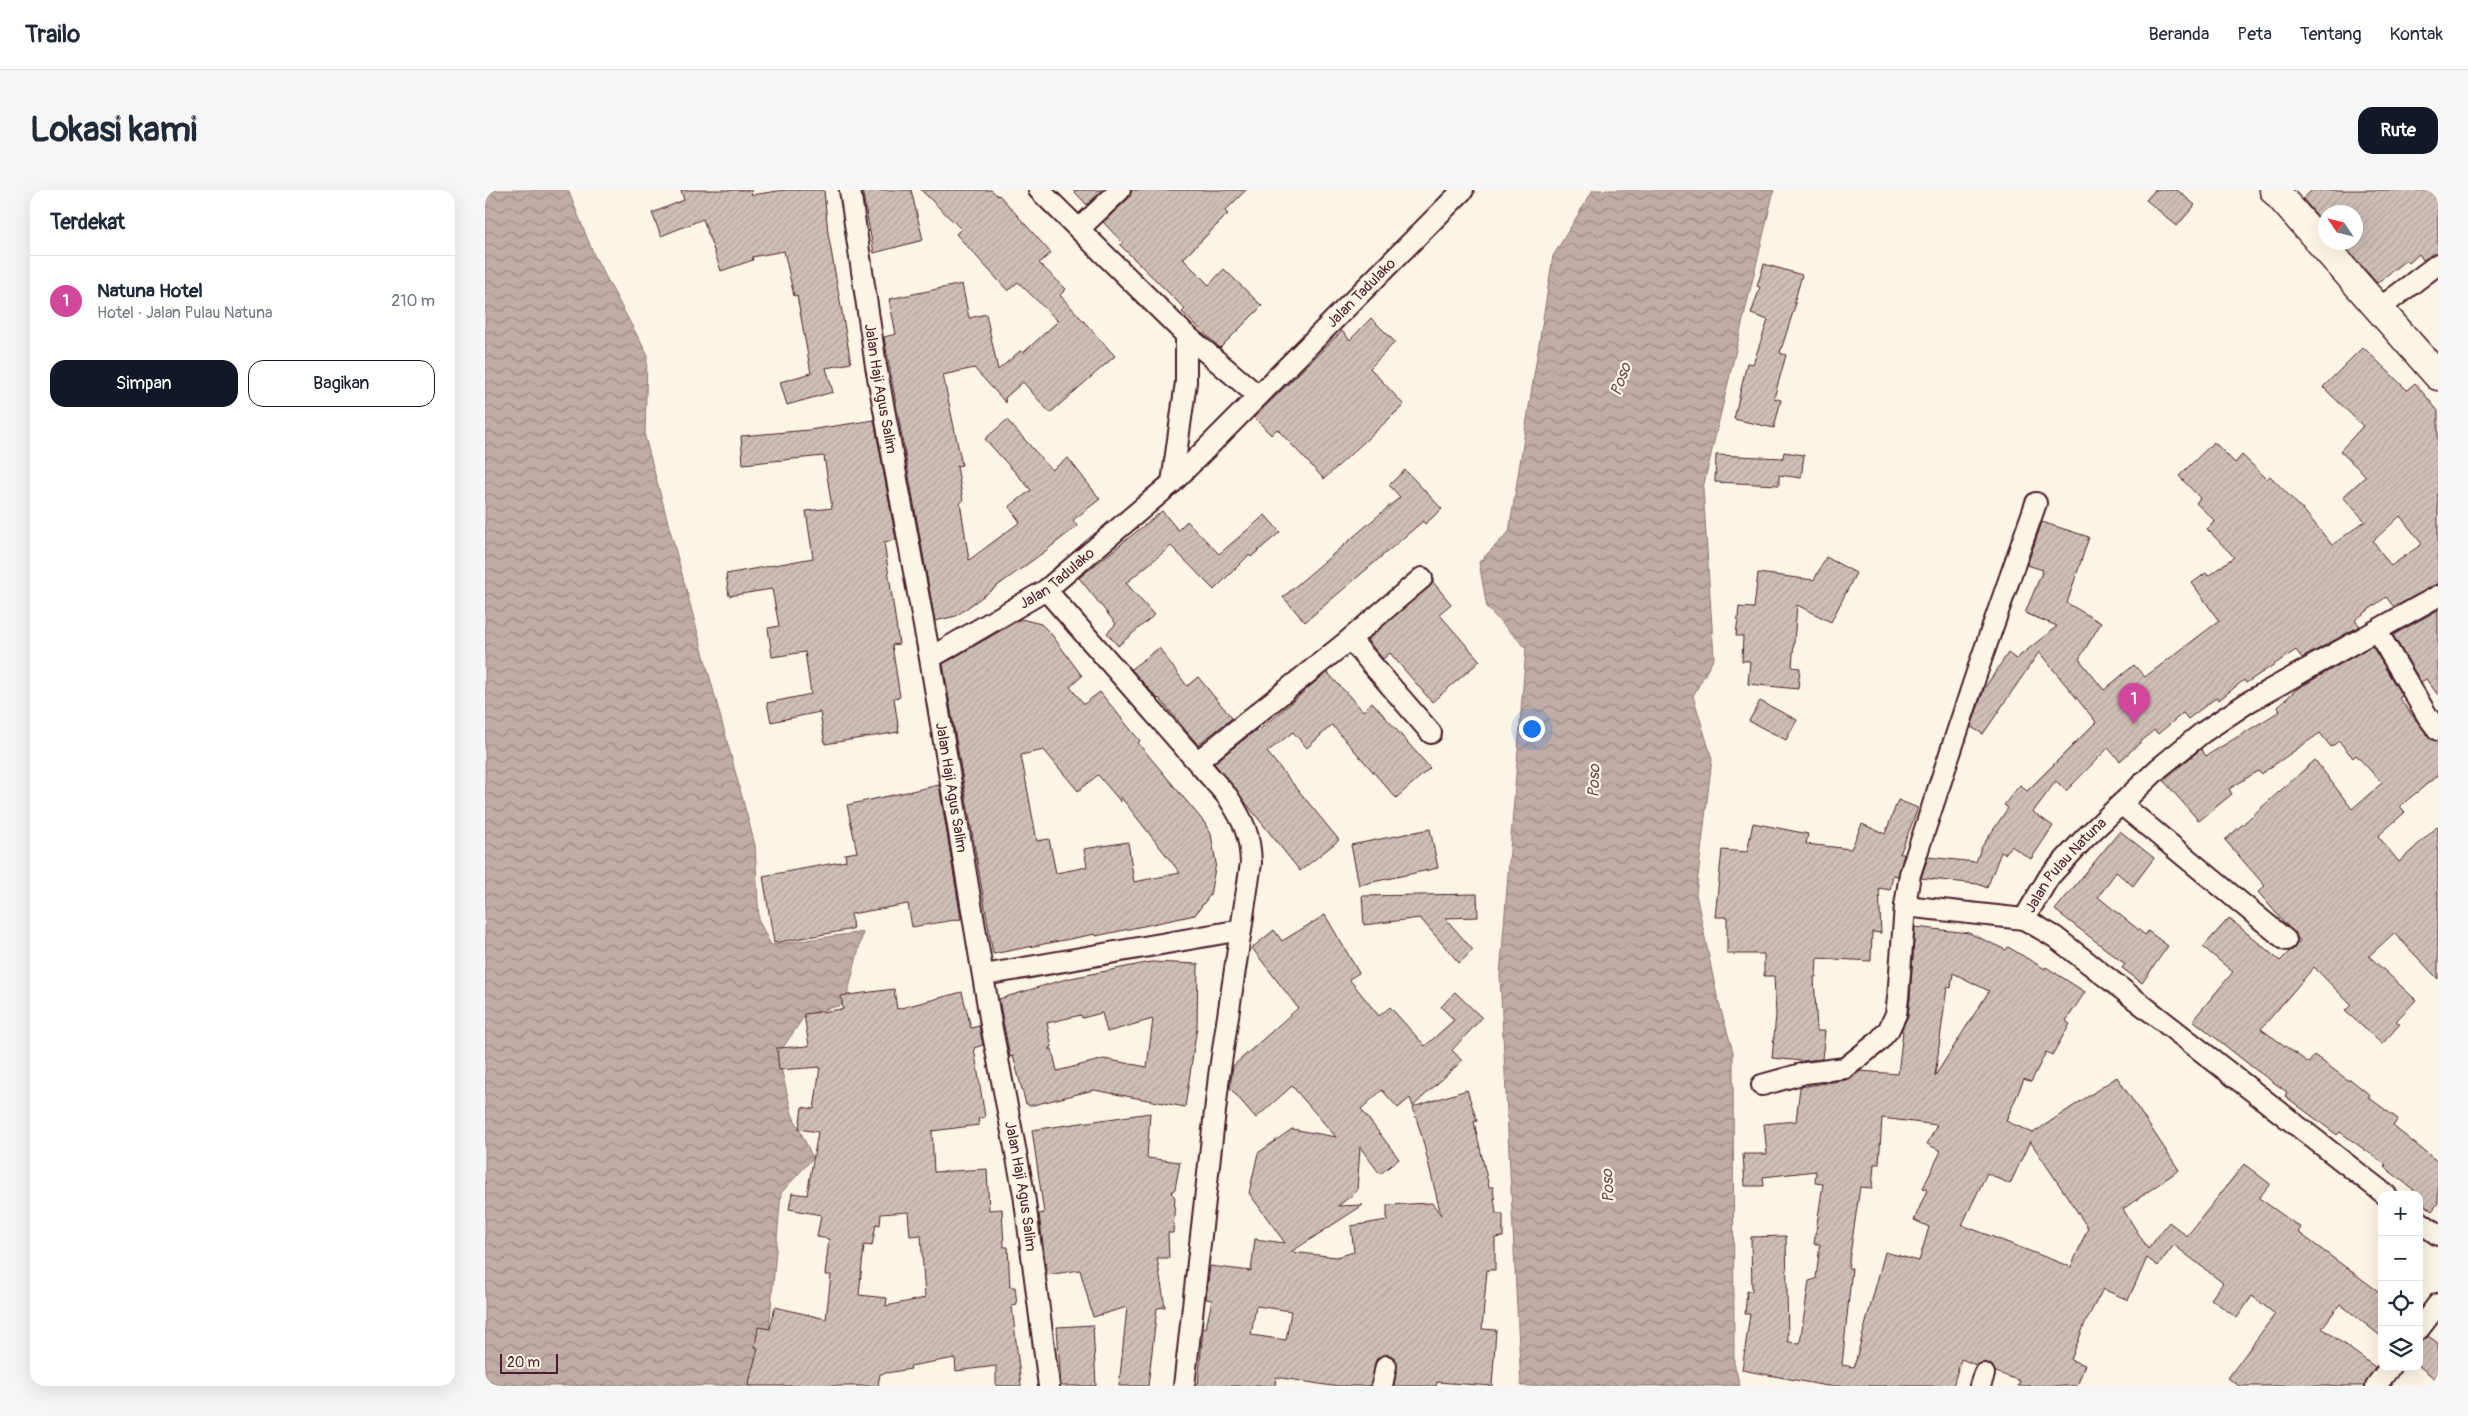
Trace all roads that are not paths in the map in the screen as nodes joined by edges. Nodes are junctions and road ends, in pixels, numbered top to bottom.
1 (850, 190) edge
2 (1039, 190) edge
3 (1120, 190) edge
4 (1463, 190) edge
5 (2274, 190) edge
6 (1080, 228) junction
7 (2438, 264) edge
8 (2380, 308) junction
9 (1186, 335) junction
10 (2438, 376) edge
11 (1257, 395) junction
12 (1172, 483) junction
13 (2036, 503) dead end
14 (1422, 578) dead end
15 (1046, 590) junction
16 (2438, 596) edge
17 (2377, 631) junction
18 (1350, 640) junction
19 (930, 658) junction
20 (2438, 730) edge
21 (1431, 733) dead end
22 (1198, 761) junction
23 (2121, 804) junction
24 (1905, 906) junction
25 (2024, 919) junction
26 (1241, 930) junction
27 (2286, 940) dead end
28 (984, 975) junction
29 (1762, 1084) dead end
30 (2381, 1191) edge
31 (2423, 1224) edge
32 (2438, 1235) edge
33 (2438, 1304) edge
34 (2421, 1326) edge
35 (1386, 1366) dead end
36 (2387, 1371) edge
37 (1049, 1386) edge
38 (1184, 1386) edge
39 (1382, 1386) edge
40 (2375, 1386) edge

1 - 19 street, Jalan Haji Agus Salim
2 - 6 street
3 - 6 street
4 - 11 street, Jalan Tadulako
5 - 8 highway
6 - 9 street
7 - 8 street
8 - 10 highway
9 - 11 street
9 - 12 street
11 - 12 street, Jalan Tadulako
12 - 15 street, Jalan Tadulako
13 - 24 street
14 - 18 street
15 - 19 street, Jalan Tadulako
15 - 22 street
16 - 17 street, Jalan Pulau Natuna
17 - 20 street
17 - 23 street, Jalan Pulau Natuna
18 - 21 street
18 - 22 street
19 - 28 street, Jalan Haji Agus Salim
22 - 26 street
23 - 25 street, Jalan Pulau Natuna
23 - 27 street
24 - 25 street
24 - 29 street
25 - 30 street, Jalan Pulau Natuna
26 - 28 street
26 - 38 street
28 - 37 street, Jalan Haji Agus Salim
31 - 32 street
33 - 34 street
35 - 39 street
36 - 40 street

